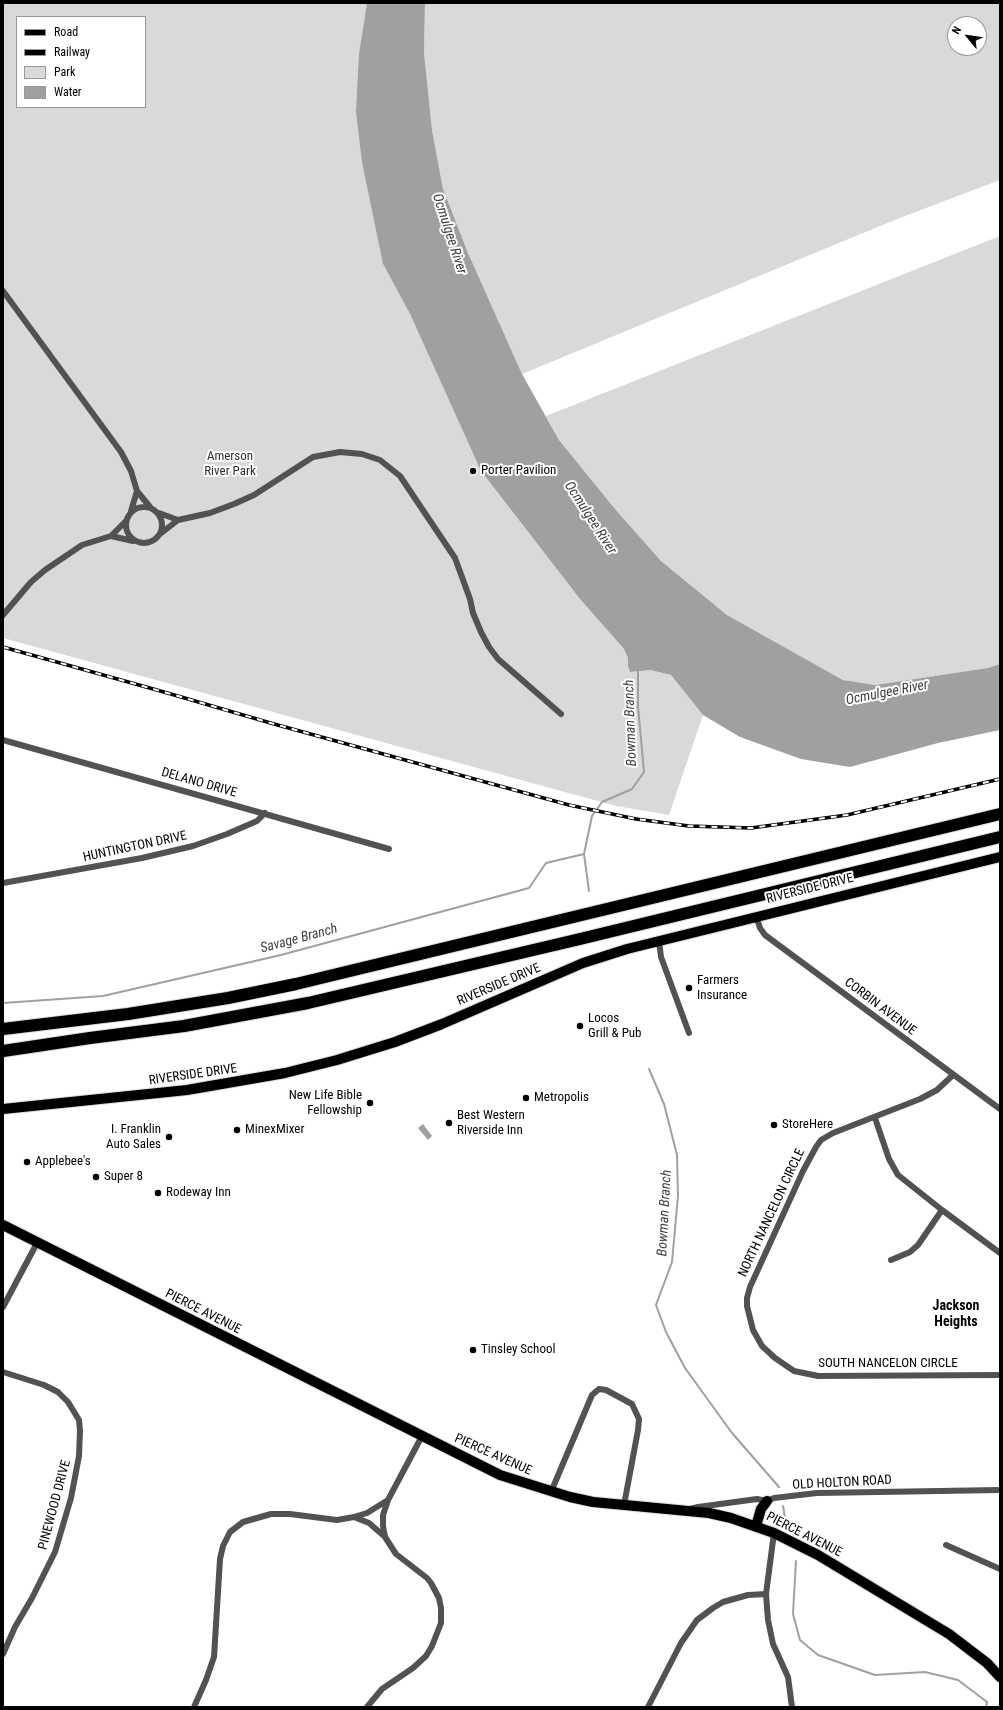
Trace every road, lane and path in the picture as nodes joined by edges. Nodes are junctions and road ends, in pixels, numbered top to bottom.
1 (3, 291) edge
2 (137, 491) junction
3 (150, 507) junction
4 (131, 511) junction
5 (159, 513) junction
6 (178, 520) junction
7 (125, 522) junction
8 (160, 534) junction
9 (112, 536) junction
10 (134, 541) junction
11 (3, 615) edge
12 (561, 714) dead end
13 (3, 740) edge
14 (265, 813) junction
15 (1000, 814) edge
16 (1000, 837) edge
17 (389, 848) dead end
18 (1000, 856) edge
19 (3, 883) edge
20 (756, 916) junction
21 (659, 941) junction
22 (3, 1029) edge
23 (689, 1033) dead end
24 (3, 1051) edge
25 (953, 1076) junction
26 (3, 1109) edge
27 (1000, 1109) edge
28 (875, 1118) junction
29 (942, 1210) junction
30 (3, 1225) edge
31 (37, 1243) junction
32 (1000, 1253) edge
33 (891, 1260) dead end
34 (3, 1307) edge
35 (762, 1346) joint
36 (3, 1372) edge
37 (1000, 1375) edge
38 (422, 1436) junction
39 (1000, 1490) edge
40 (551, 1492) junction
41 (388, 1500) junction
42 (767, 1501) junction
43 (624, 1505) junction
44 (686, 1510) junction
45 (354, 1517) junction
46 (756, 1526) junction
47 (774, 1533) junction
48 (385, 1537) junction
49 (946, 1545) dead end
50 (1000, 1569) edge
51 (766, 1594) junction
52 (3, 1654) edge
53 (1000, 1677) edge
54 (194, 1707) edge
55 (367, 1707) edge
56 (648, 1707) edge
57 (792, 1707) edge

1 - 2 street
2 - 3 street
2 - 4 street
3 - 4 street
3 - 5 street
4 - 7 street
5 - 6 street
5 - 8 street
6 - 8 street
6 - 12 street
7 - 9 street
7 - 10 street
8 - 10 street
9 - 10 street
9 - 11 street
13 - 14 street, DELANO DRIVE
14 - 17 street, DELANO DRIVE
14 - 19 street, HUNTINGTON DRIVE
15 - 22 highway
16 - 24 highway
18 - 20 main road, RIVERSIDE DRIVE
20 - 21 main road, RIVERSIDE DRIVE
20 - 25 street, CORBIN AVENUE
21 - 23 street
21 - 26 main road, RIVERSIDE DRIVE
25 - 27 street, CORBIN AVENUE
25 - 28 street, NORTH NANCELON CIRCLE
28 - 29 street
28 - 35 street, NORTH NANCELON CIRCLE
29 - 32 street
29 - 33 street
30 - 31 main road, PIERCE AVENUE
31 - 34 street
31 - 38 main road, PIERCE AVENUE
35 - 37 street, SOUTH NANCELON CIRCLE
36 - 52 street, PINEWOOD DRIVE
38 - 40 main road, PIERCE AVENUE
38 - 41 street
39 - 42 street, OLD HOLTON ROAD
40 - 43 main road, PIERCE AVENUE
40 - 43 street
41 - 45 street
41 - 48 street
42 - 44 street, OLD HOLTON ROAD
42 - 46 main road
43 - 44 main road, PIERCE AVENUE
44 - 46 main road, PIERCE AVENUE
45 - 48 street
45 - 54 street
46 - 47 main road, PIERCE AVENUE
47 - 51 street
47 - 53 main road, PIERCE AVENUE
48 - 55 street
49 - 50 street
51 - 56 street
51 - 57 street

